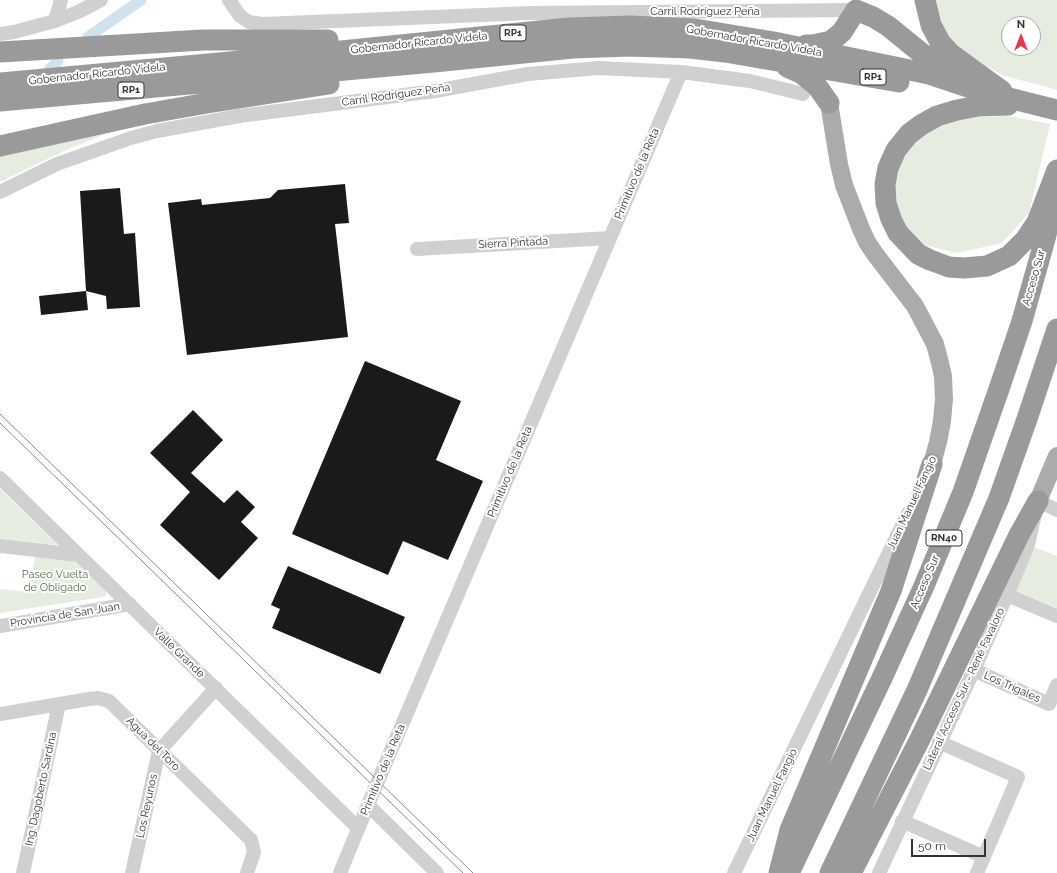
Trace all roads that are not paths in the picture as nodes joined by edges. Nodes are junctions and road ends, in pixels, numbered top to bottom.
1 (61, 0) edge
2 (101, 0) edge
3 (229, 0) edge
4 (926, 0) edge
5 (716, 5) edge
6 (859, 5) edge
7 (55, 21) junction
8 (0, 34) edge
9 (432, 42) junction
10 (772, 51) junction
11 (0, 52) edge
12 (434, 62) junction
13 (253, 69) junction
14 (681, 72) junction
15 (0, 83) edge
16 (977, 90) junction
17 (803, 94) dead end
18 (1012, 98) junction
19 (0, 101) edge
20 (829, 103) joint
21 (1051, 108) edge
22 (0, 146) edge
23 (1057, 170) edge
24 (1057, 188) edge
25 (0, 192) edge
26 (610, 238) junction
27 (417, 249) dead end
28 (1057, 329) edge
29 (1057, 456) edge
30 (932, 464) junction
31 (0, 478) edge
32 (1038, 501) junction
33 (1057, 510) edge
34 (0, 546) edge
35 (78, 555) junction
36 (1007, 595) junction
37 (130, 604) junction
38 (1057, 616) edge
39 (0, 626) edge
40 (974, 670) junction
41 (1057, 685) edge
42 (216, 688) junction
43 (59, 704) junction
44 (0, 714) edge
45 (939, 742) junction
46 (159, 751) junction
47 (368, 804) junction
48 (902, 821) junction
49 (358, 828) junction
50 (984, 857) junction
51 (23, 873) edge
52 (132, 873) edge
53 (247, 873) edge
54 (340, 873) edge
55 (437, 873) edge
56 (734, 873) edge
57 (779, 873) edge
58 (790, 873) edge
59 (830, 873) edge
60 (851, 873) edge
61 (879, 873) edge
62 (977, 873) edge

1 - 7 street
2 - 7 street
3 - 5 street, Carril Rodríguez Peña
4 - 18 highway
5 - 6 street, Carril Rodríguez Peña
6 - 10 highway
6 - 16 highway
7 - 8 street
9 - 10 highway, Gobernador Ricardo Videla / RP1
9 - 11 highway
9 - 13 highway, Gobernador Ricardo Videla / RP1
10 - 12 highway, Gobernador Ricardo Videla / RP1
10 - 16 highway, Gobernador Ricardo Videla / RP1
10 - 20 highway
12 - 13 highway, Gobernador Ricardo Videla / RP1
12 - 22 highway
13 - 15 highway, Gobernador Ricardo Videla / RP1
13 - 19 highway, Gobernador Ricardo Videla / RP1
14 - 17 street, Carril Rodríguez Peña
14 - 25 street, Carril Rodríguez Peña
14 - 26 street, Primitivo de la Reta
16 - 18 highway, Gobernador Ricardo Videla
18 - 21 highway, Gobernador Ricardo Videla
20 - 30 main road, Juan Manuel Fangio
21 - 23 highway
24 - 58 highway, Acceso Sur / RN40
26 - 27 street, Sierra Pintada
26 - 47 street, Primitivo de la Reta
28 - 59 highway, RN40
29 - 32 main road
30 - 56 street, Juan Manuel Fangio
30 - 57 highway
31 - 35 street, Valle Grande
32 - 33 street
32 - 36 street, Lateral Acceso Sur - René Favaloro
32 - 60 highway
34 - 35 street
35 - 37 street, Valle Grande
36 - 38 street
36 - 40 street, Lateral Acceso Sur - René Favaloro
37 - 39 street, Provincia de San Juan
37 - 42 street, Valle Grande
40 - 41 street, Los Trigales
40 - 45 street, Lateral Acceso Sur - René Favaloro
42 - 46 street, Los Reyunos
42 - 49 street, Valle Grande
43 - 44 street, Agua del Toro
43 - 46 street, Agua del Toro
43 - 51 street, Ing. Dagoberto Sardina
45 - 48 street, Lateral Acceso Sur - René Favaloro
45 - 50 street
46 - 52 street, Los Reyunos
46 - 53 street, Agua del Toro
47 - 49 street, Primitivo de la Reta
47 - 55 street
48 - 50 street
48 - 61 street, Lateral Acceso Sur - René Favaloro
49 - 54 street, Primitivo de la Reta
50 - 62 street

